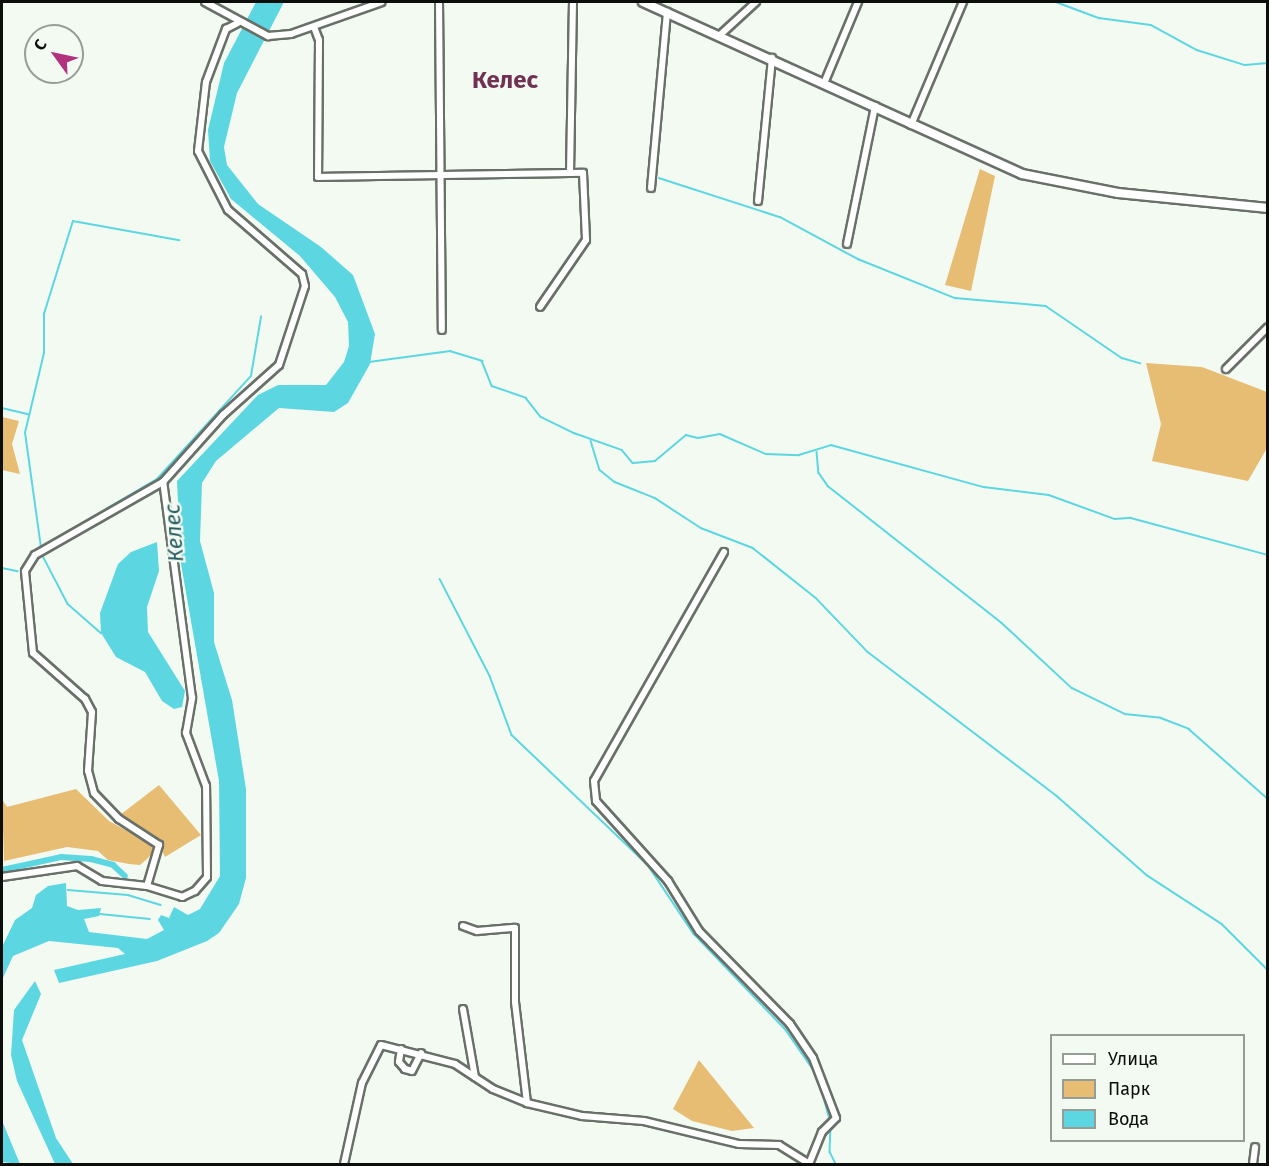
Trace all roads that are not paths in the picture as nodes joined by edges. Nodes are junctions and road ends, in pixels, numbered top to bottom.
1 (205, 2) edge
2 (382, 2) edge
3 (439, 2) edge
4 (573, 2) edge
5 (643, 2) edge
6 (756, 2) edge
7 (858, 2) edge
8 (963, 2) edge
9 (667, 12) junction
10 (220, 13) junction
11 (238, 23) junction
12 (314, 27) junction
13 (226, 29) junction
14 (720, 35) junction
15 (772, 58) junction
16 (825, 81) junction
17 (874, 106) junction
18 (911, 125) junction
19 (570, 173) junction
20 (441, 175) junction
21 (651, 188) dead end
22 (758, 201) dead end
23 (1268, 208) edge
24 (847, 244) dead end
25 (540, 307) dead end
26 (1268, 327) edge
27 (442, 330) dead end
28 (1226, 369) dead end
29 (163, 482) junction
30 (724, 552) dead end
31 (2, 877) edge
32 (147, 886) junction
33 (463, 926) dead end
34 (463, 1009) dead end
35 (401, 1049) junction
36 (421, 1053) junction
37 (475, 1077) junction
38 (527, 1102) junction
39 (1255, 1147) dead end
40 (344, 1164) edge
41 (809, 1164) edge
42 (1253, 1164) edge

1 - 10 street
2 - 12 street
3 - 20 street
4 - 19 street
5 - 9 main road
6 - 14 street
7 - 16 street
8 - 18 street
9 - 14 main road
9 - 21 street
10 - 11 street
10 - 13 street
11 - 12 street
11 - 13 street
12 - 20 street
13 - 29 street
14 - 15 main road
15 - 16 main road
15 - 22 street
16 - 17 main road
17 - 18 main road
17 - 24 street
18 - 23 main road
19 - 20 street
19 - 25 street
20 - 27 street
26 - 28 street
29 - 32 street
29 - 32 street
30 - 41 street
31 - 32 street
33 - 38 street
34 - 37 street
35 - 36 street
35 - 36 street
35 - 40 street
36 - 37 street
37 - 38 street
38 - 41 street
39 - 42 street

